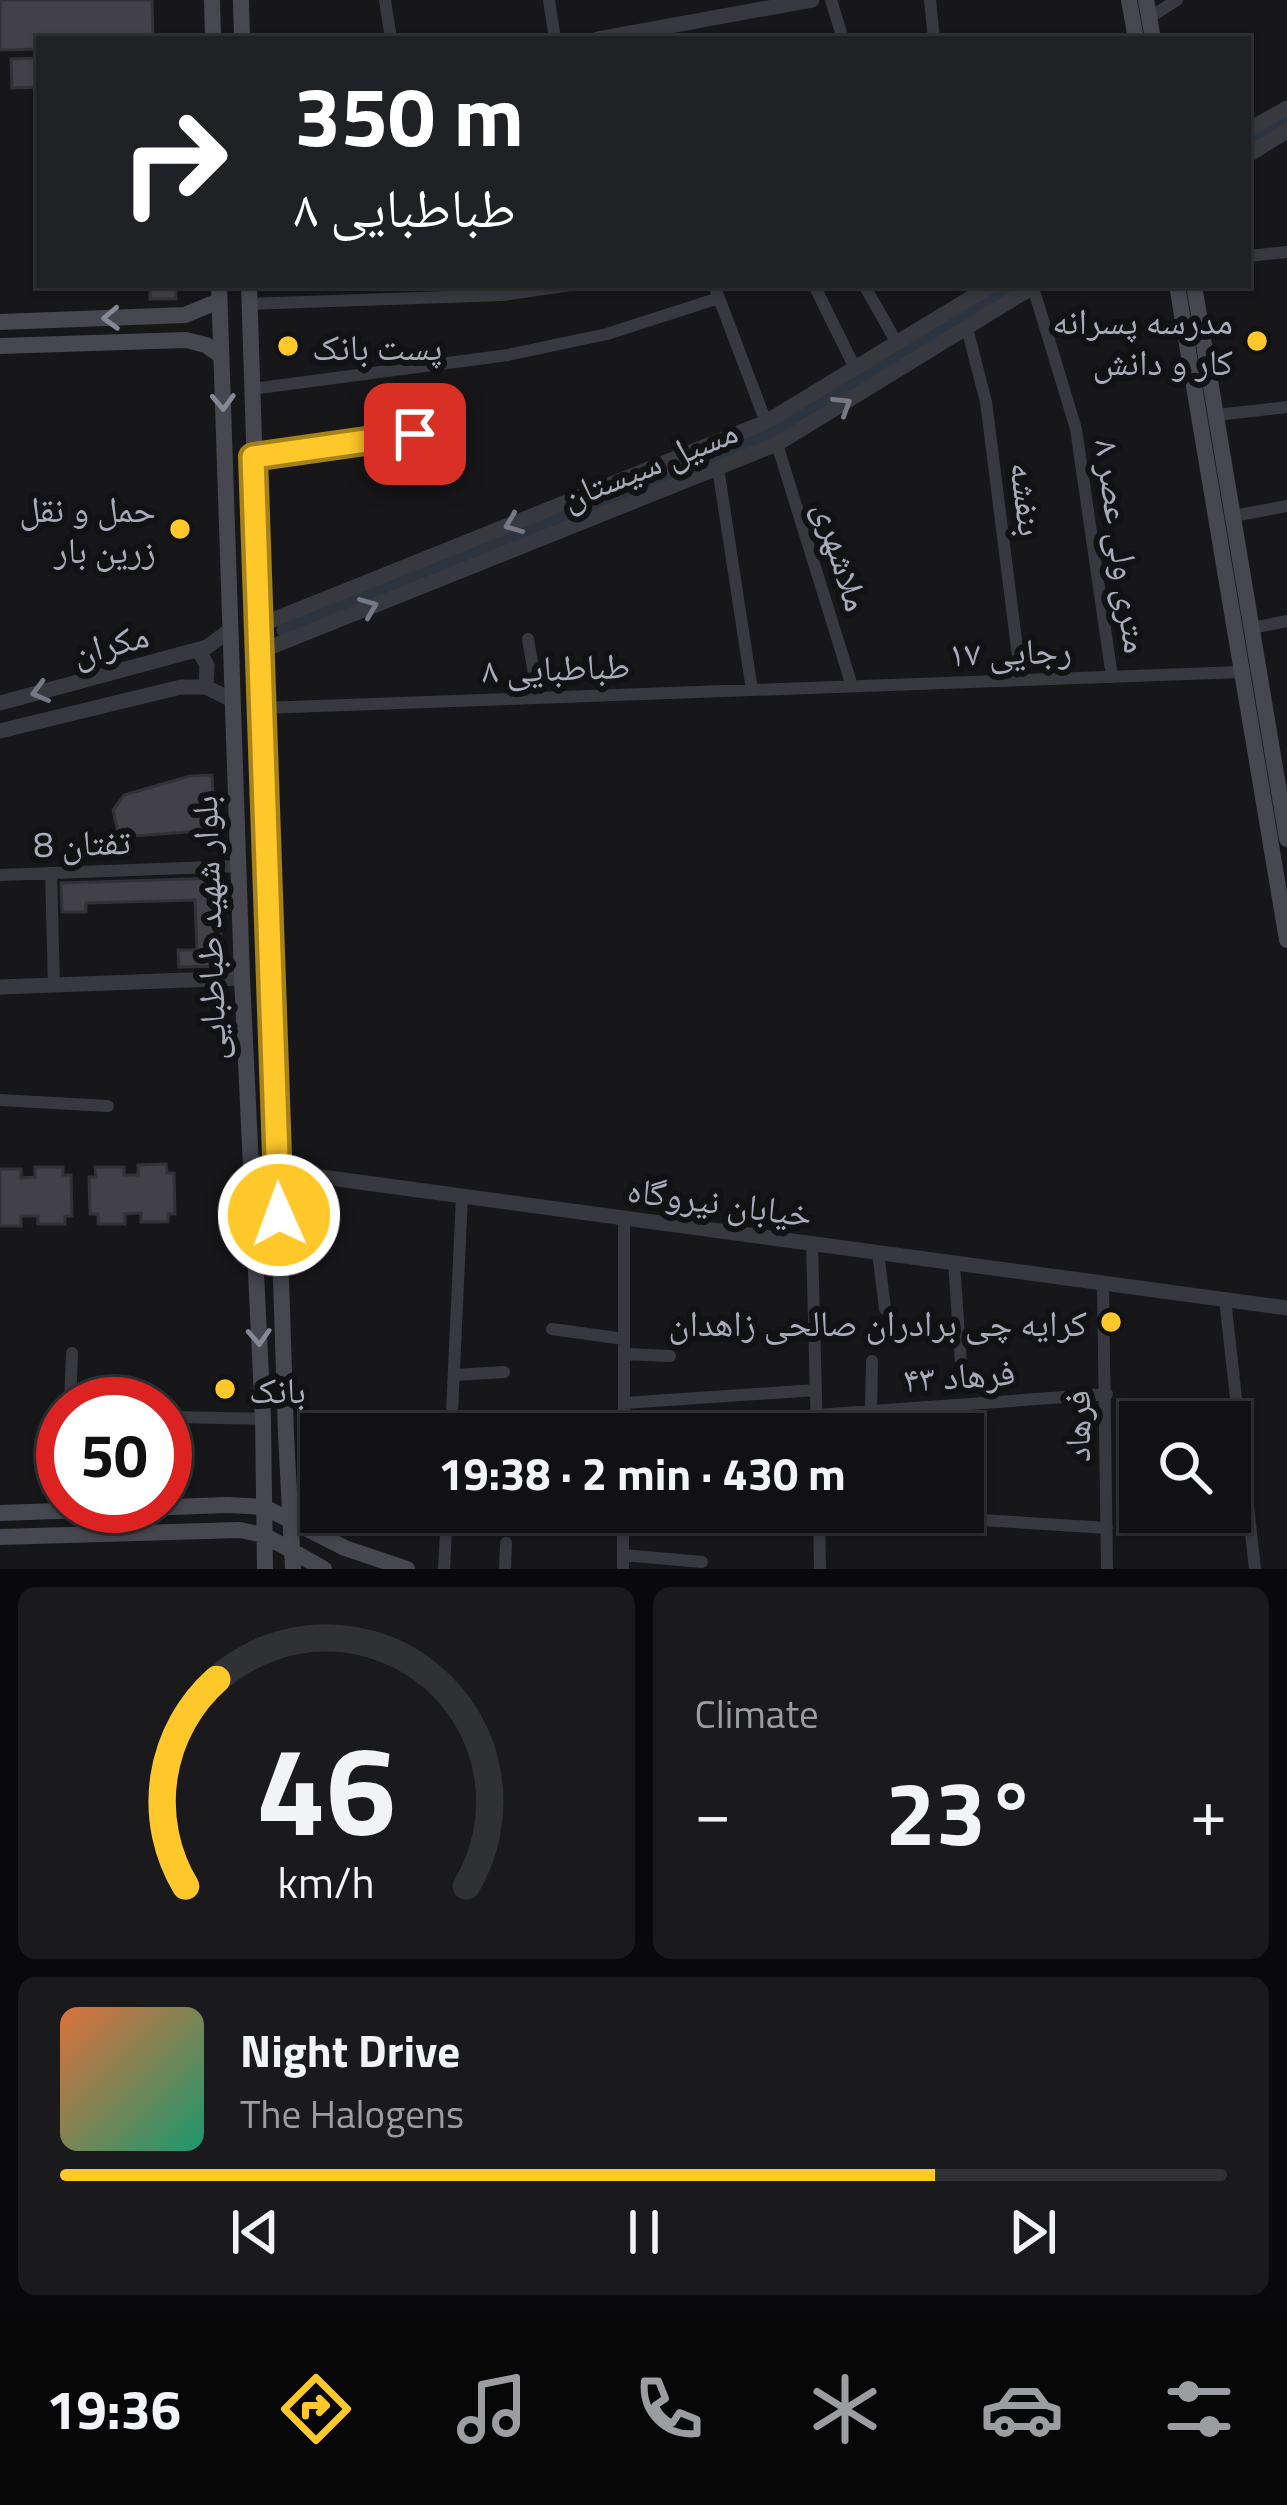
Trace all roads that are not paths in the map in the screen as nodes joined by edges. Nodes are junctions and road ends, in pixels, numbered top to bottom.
1 (212, 0) edge
2 (241, 0) edge
3 (385, 0) edge
4 (549, 0) edge
5 (812, 0) edge
6 (831, 0) edge
7 (930, 0) edge
8 (1129, 0) edge
9 (1177, 0) edge
10 (719, 9) edge
11 (1148, 9) edge
12 (213, 36) edge
13 (242, 36) edge
14 (391, 36) edge
15 (555, 36) edge
16 (610, 36) edge
17 (842, 36) edge
18 (934, 36) edge
19 (1135, 36) edge
20 (1287, 108) edge
21 (1251, 128) edge
22 (1287, 131) edge
23 (1251, 153) edge
24 (1287, 252) edge
25 (1251, 256) edge
26 (816, 288) edge
27 (866, 288) edge
28 (983, 288) edge
29 (1031, 288) edge
30 (1035, 288) edge
31 (1178, 288) edge
32 (1195, 288) edge
33 (514, 289) edge
34 (717, 292) edge
35 (219, 293) edge
36 (249, 294) edge
37 (185, 315) junction
38 (0, 322) edge
39 (967, 328) junction
40 (186, 340) junction
41 (897, 343) junction
42 (0, 346) edge
43 (221, 356) junction
44 (856, 368) junction
45 (252, 389) junction
46 (1287, 407) edge
47 (1216, 416) junction
48 (766, 422) junction
49 (415, 434) dead end
50 (777, 444) junction
51 (253, 457) junction
52 (224, 460) junction
53 (718, 468) junction
54 (1287, 506) edge
55 (1233, 516) junction
56 (1287, 621) edge
57 (260, 625) junction
58 (1252, 628) junction
59 (230, 630) junction
60 (528, 639) dead end
61 (198, 650) junction
62 (260, 651) junction
63 (1242, 672) junction
64 (1112, 677) junction
65 (1021, 680) junction
66 (206, 686) junction
67 (852, 686) junction
68 (752, 690) junction
69 (538, 698) junction
70 (232, 700) junction
71 (0, 703) edge
72 (263, 708) junction
73 (0, 731) edge
74 (1279, 821) edge
75 (1287, 839) edge
76 (238, 866) junction
77 (51, 873) junction
78 (0, 875) edge
79 (1287, 940) edge
80 (242, 978) junction
81 (54, 986) junction
82 (0, 987) edge
83 (0, 1100) edge
84 (108, 1106) dead end
85 (278, 1171) junction
86 (462, 1196) junction
87 (624, 1218) junction
88 (812, 1244) junction
89 (878, 1252) junction
90 (953, 1263) junction
91 (1103, 1283) junction
92 (1225, 1300) junction
93 (1287, 1308) edge
94 (885, 1309) dead end
95 (552, 1329) dead end
96 (624, 1346) junction
97 (72, 1353) dead end
98 (670, 1356) dead end
99 (872, 1361) dead end
100 (961, 1363) dead end
101 (504, 1372) dead end
102 (454, 1375) junction
103 (71, 1377) edge
104 (816, 1390) junction
105 (1107, 1394) junction
106 (1232, 1401) edge
107 (624, 1403) junction
108 (871, 1411) junction
109 (452, 1413) edge
110 (624, 1413) edge
111 (816, 1413) edge
112 (844, 1413) edge
113 (192, 1417) edge
114 (263, 1419) junction
115 (192, 1506) edge
116 (264, 1507) junction
117 (36, 1510) edge
118 (0, 1513) edge
119 (290, 1518) junction
120 (984, 1520) edge
121 (1107, 1528) junction
122 (446, 1533) edge
123 (819, 1533) edge
124 (1249, 1533) edge
125 (109, 1534) joint
126 (264, 1535) junction
127 (0, 1537) edge
128 (506, 1543) dead end
129 (345, 1548) junction
130 (292, 1560) edge
131 (623, 1562) edge
132 (702, 1562) dead end
133 (265, 1569) edge
134 (324, 1569) edge
135 (334, 1569) edge
136 (406, 1569) edge
137 (444, 1569) edge
138 (505, 1569) edge
139 (820, 1569) edge
140 (1107, 1569) edge
141 (1255, 1569) edge

1 - 12 main road
2 - 13 main road
3 - 14 street
4 - 15 street
5 - 10 street
6 - 17 street
7 - 18 street
8 - 19 main road
9 - 11 street
10 - 16 street
20 - 21 street
22 - 23 street
24 - 25 street
26 - 44 street
27 - 41 street
28 - 41 street, مسیل سیستان
29 - 39 street, مسیل سیستان
30 - 64 street, ۸ متری ولی عصر
31 - 63 main road
32 - 47 main road
33 - 36 street
34 - 45 street
34 - 48 street
35 - 37 main road
35 - 43 main road, بلوار شهید طباطبایی
36 - 45 main road, بلوار شهید طباطبایی
37 -> 38 main road
37 - 40 main road
50 -> 39 street, مسیل سیستان
39 - 65 street, بنفشه
40 - 42 main road
40 - 43 main road
41 - 44 street, مسیل سیستان
43 -> 52 main road, بلوار شهید طباطبایی
44 - 48 street, مسیل سیستان
45 - 51 main road, بلوار شهید طباطبایی
46 - 47 street
47 - 55 main road
48 -> 57 street, مسیل سیستان
49 - 51 street
50 - 53 street, مسیل سیستان
50 - 67 street, ملاشهری
51 - 52 main road
51 - 57 main road, بلوار شهید طباطبایی
52 - 59 main road, بلوار شهید طباطبایی
62 -> 53 street, مسیل سیستان
53 - 68 street
54 - 55 street
55 - 58 main road
56 - 58 street
57 - 62 main road, بلوار شهید طباطبایی
58 - 74 main road
59 - 61 street, مکران
59 - 70 main road, بلوار شهید طباطبایی
60 - 69 street
61 - 66 street
61 -> 71 street, مکران
62 - 72 main road, بلوار شهید طباطبایی
63 - 64 street, رجایی ۱۷
63 - 74 main road
64 - 65 street, رجایی ۱۷
65 - 67 street, رجایی ۱۷
66 - 70 street
66 - 73 street, مکران
67 - 68 street, طباطبایی ۸
68 - 69 street, طباطبایی ۸
69 - 72 street, طباطبایی ۸
70 - 76 main road, بلوار شهید طباطبایی
72 - 85 main road, بلوار شهید طباطبایی
74 - 75 main road
74 - 79 main road
76 - 77 street, تفتان 8
76 - 80 main road, بلوار شهید طباطبایی
77 - 78 street, تفتان 8
77 - 81 street
80 - 81 street
80 -> 114 main road, بلوار شهید طباطبایی
81 - 82 street
83 - 84 street
85 - 86 street, خیابان نیروگاه
85 - 119 main road, بلوار شهید طباطبایی
86 - 87 street, خیابان نیروگاه
86 - 102 street
87 - 88 street, خیابان نیروگاه
87 - 96 street
88 - 89 street, خیابان نیروگاه
88 - 104 street
89 - 90 street, خیابان نیروگاه
89 - 94 street
90 - 91 street, خیابان نیروگاه
90 - 100 street
91 - 92 street, خیابان نیروگاه
91 - 105 street, فرهاد
92 - 93 street, خیابان نیروگاه
92 - 106 street
95 - 96 street
96 - 98 street
96 - 107 street
97 - 103 street
99 - 108 street
101 - 102 street
102 - 109 street
104 - 107 street
104 - 111 street
105 - 108 street, فرهاد ۴۳
105 - 121 street, فرهاد
107 - 110 street
108 - 112 street, فرهاد ۴۳
113 - 114 street
114 - 116 main road, بلوار شهید طباطبایی
115 - 116 main road
116 - 119 main road
116 - 126 main road, بلوار شهید طباطبایی
117 - 118 main road
119 - 129 main road
119 - 130 main road, بلوار شهید طباطبایی
120 - 121 street
121 - 140 street, فرهاد
122 - 137 street
123 - 139 street
124 - 141 street
125 - 126 main road
125 - 127 main road
126 - 130 main road
126 - 133 main road, بلوار شهید طباطبایی
128 - 138 street
129 - 135 main road
129 - 136 main road
130 - 134 main road
131 - 132 street

